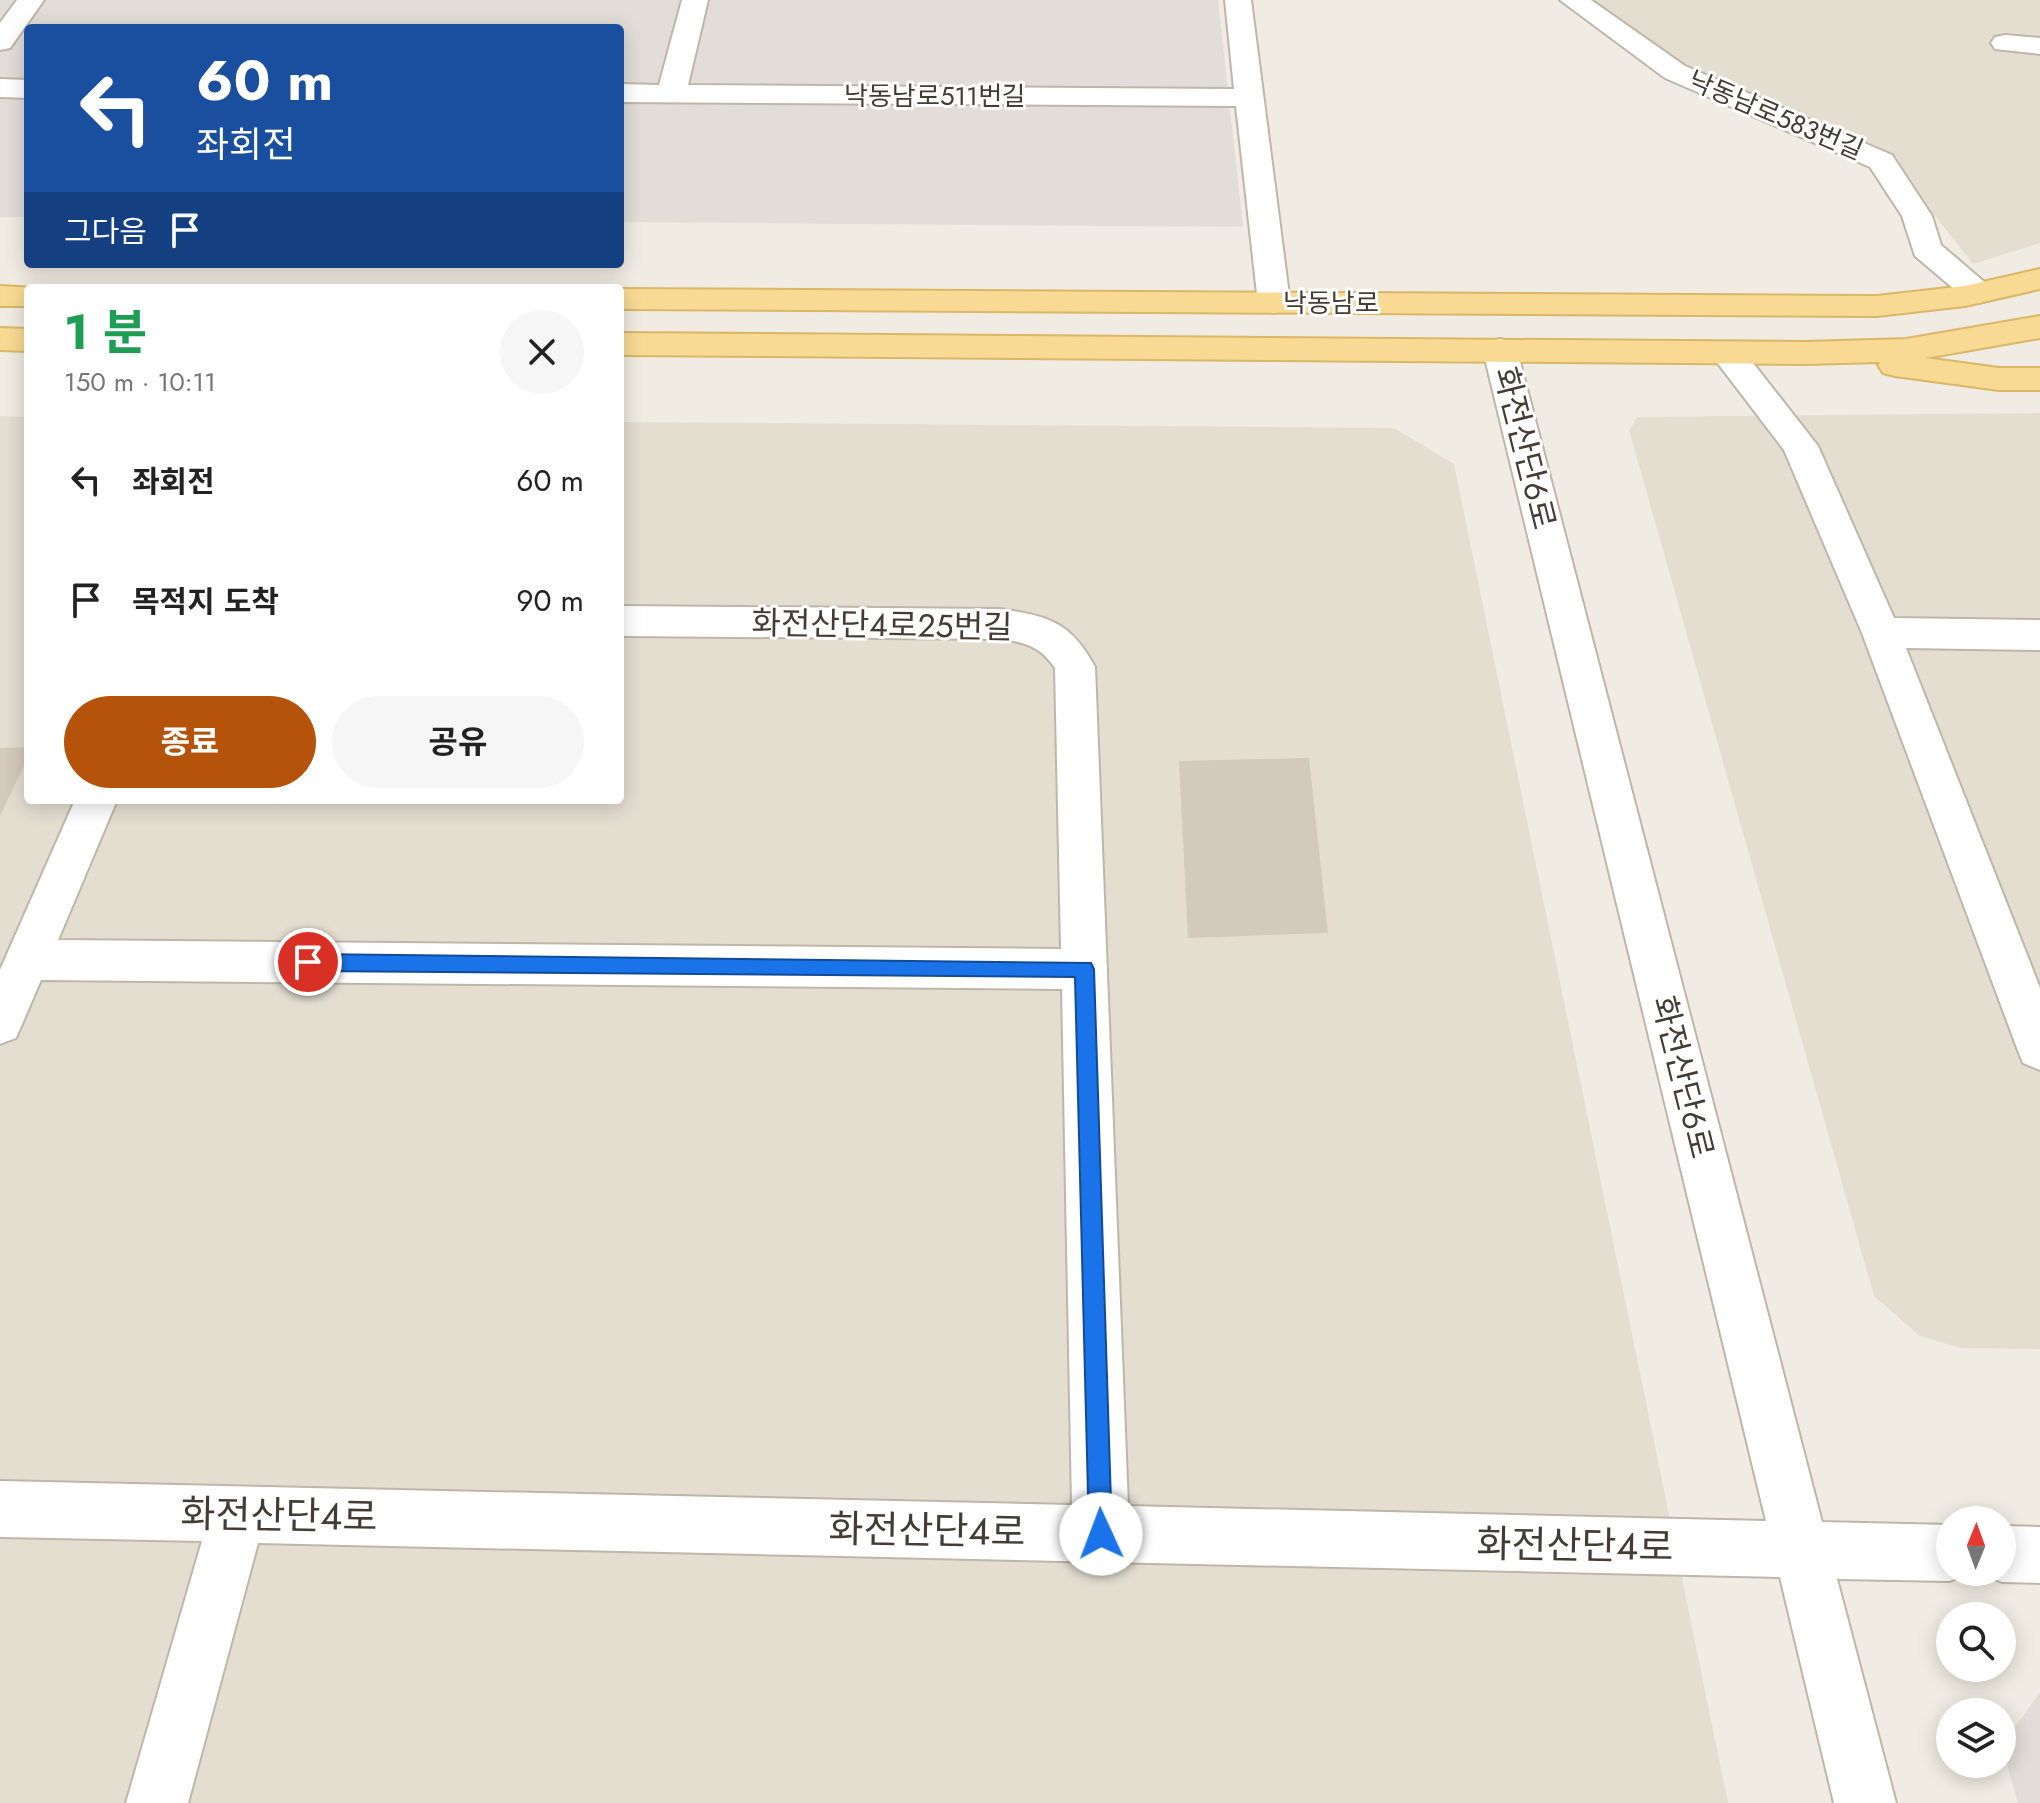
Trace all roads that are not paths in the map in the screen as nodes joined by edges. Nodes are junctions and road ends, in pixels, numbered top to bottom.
1 (31, 0) edge
2 (695, 0) edge
3 (1238, 0) edge
4 (1573, 0) edge
5 (0, 42) edge
6 (2005, 43) dead end
7 (2040, 46) edge
8 (0, 88) edge
9 (24, 89) edge
10 (624, 93) edge
11 (671, 94) junction
12 (1250, 98) junction
13 (2040, 279) edge
14 (1978, 293) junction
15 (0, 296) edge
16 (24, 296) edge
17 (624, 299) edge
18 (1274, 303) junction
19 (2040, 327) edge
20 (0, 339) edge
21 (24, 340) edge
22 (624, 344) edge
23 (1500, 350) junction
24 (1727, 353) junction
25 (1806, 353) junction
26 (2040, 379) edge
27 (624, 621) edge
28 (1881, 633) junction
29 (2040, 635) edge
30 (94, 804) edge
31 (2023, 959) edge
32 (28, 960) junction
33 (1085, 969) junction
34 (0, 1023) edge
35 (2040, 1048) edge
36 (0, 1509) edge
37 (238, 1514) junction
38 (1101, 1534) junction
39 (1802, 1550) junction
40 (1936, 1553) edge
41 (2016, 1554) edge
42 (2040, 1555) edge
43 (157, 1803) edge
44 (1865, 1803) edge

1 - 5 street
2 - 11 street
3 - 12 street
4 - 14 street, 낙동남로583번길
6 - 7 street
8 - 9 street
10 - 11 street, 낙동남로511번길
11 - 12 street, 낙동남로511번길
12 - 18 street
13 - 14 main road, 낙동남로
14 - 18 main road, 낙동남로
15 - 16 main road
17 - 18 main road, 낙동남로
19 - 25 main road, 낙동남로
20 - 21 main road
22 - 23 main road, 낙동남로
23 - 24 main road, 낙동남로
23 - 39 street, 화전산단6로
24 - 25 main road, 낙동남로
24 - 28 street
25 - 26 main road
27 - 33 street, 화전산단4로25번길
28 - 29 street
28 - 31 street
30 - 32 street
31 - 35 street
32 - 33 street
32 - 34 street
33 - 38 street, 화전산단4로25번길
36 - 37 street, 화전산단4로
37 - 38 street, 화전산단4로
37 - 43 street
38 - 39 street, 화전산단4로
39 - 40 street, 화전산단4로
39 - 44 street, 화전산단6로
41 - 42 street

